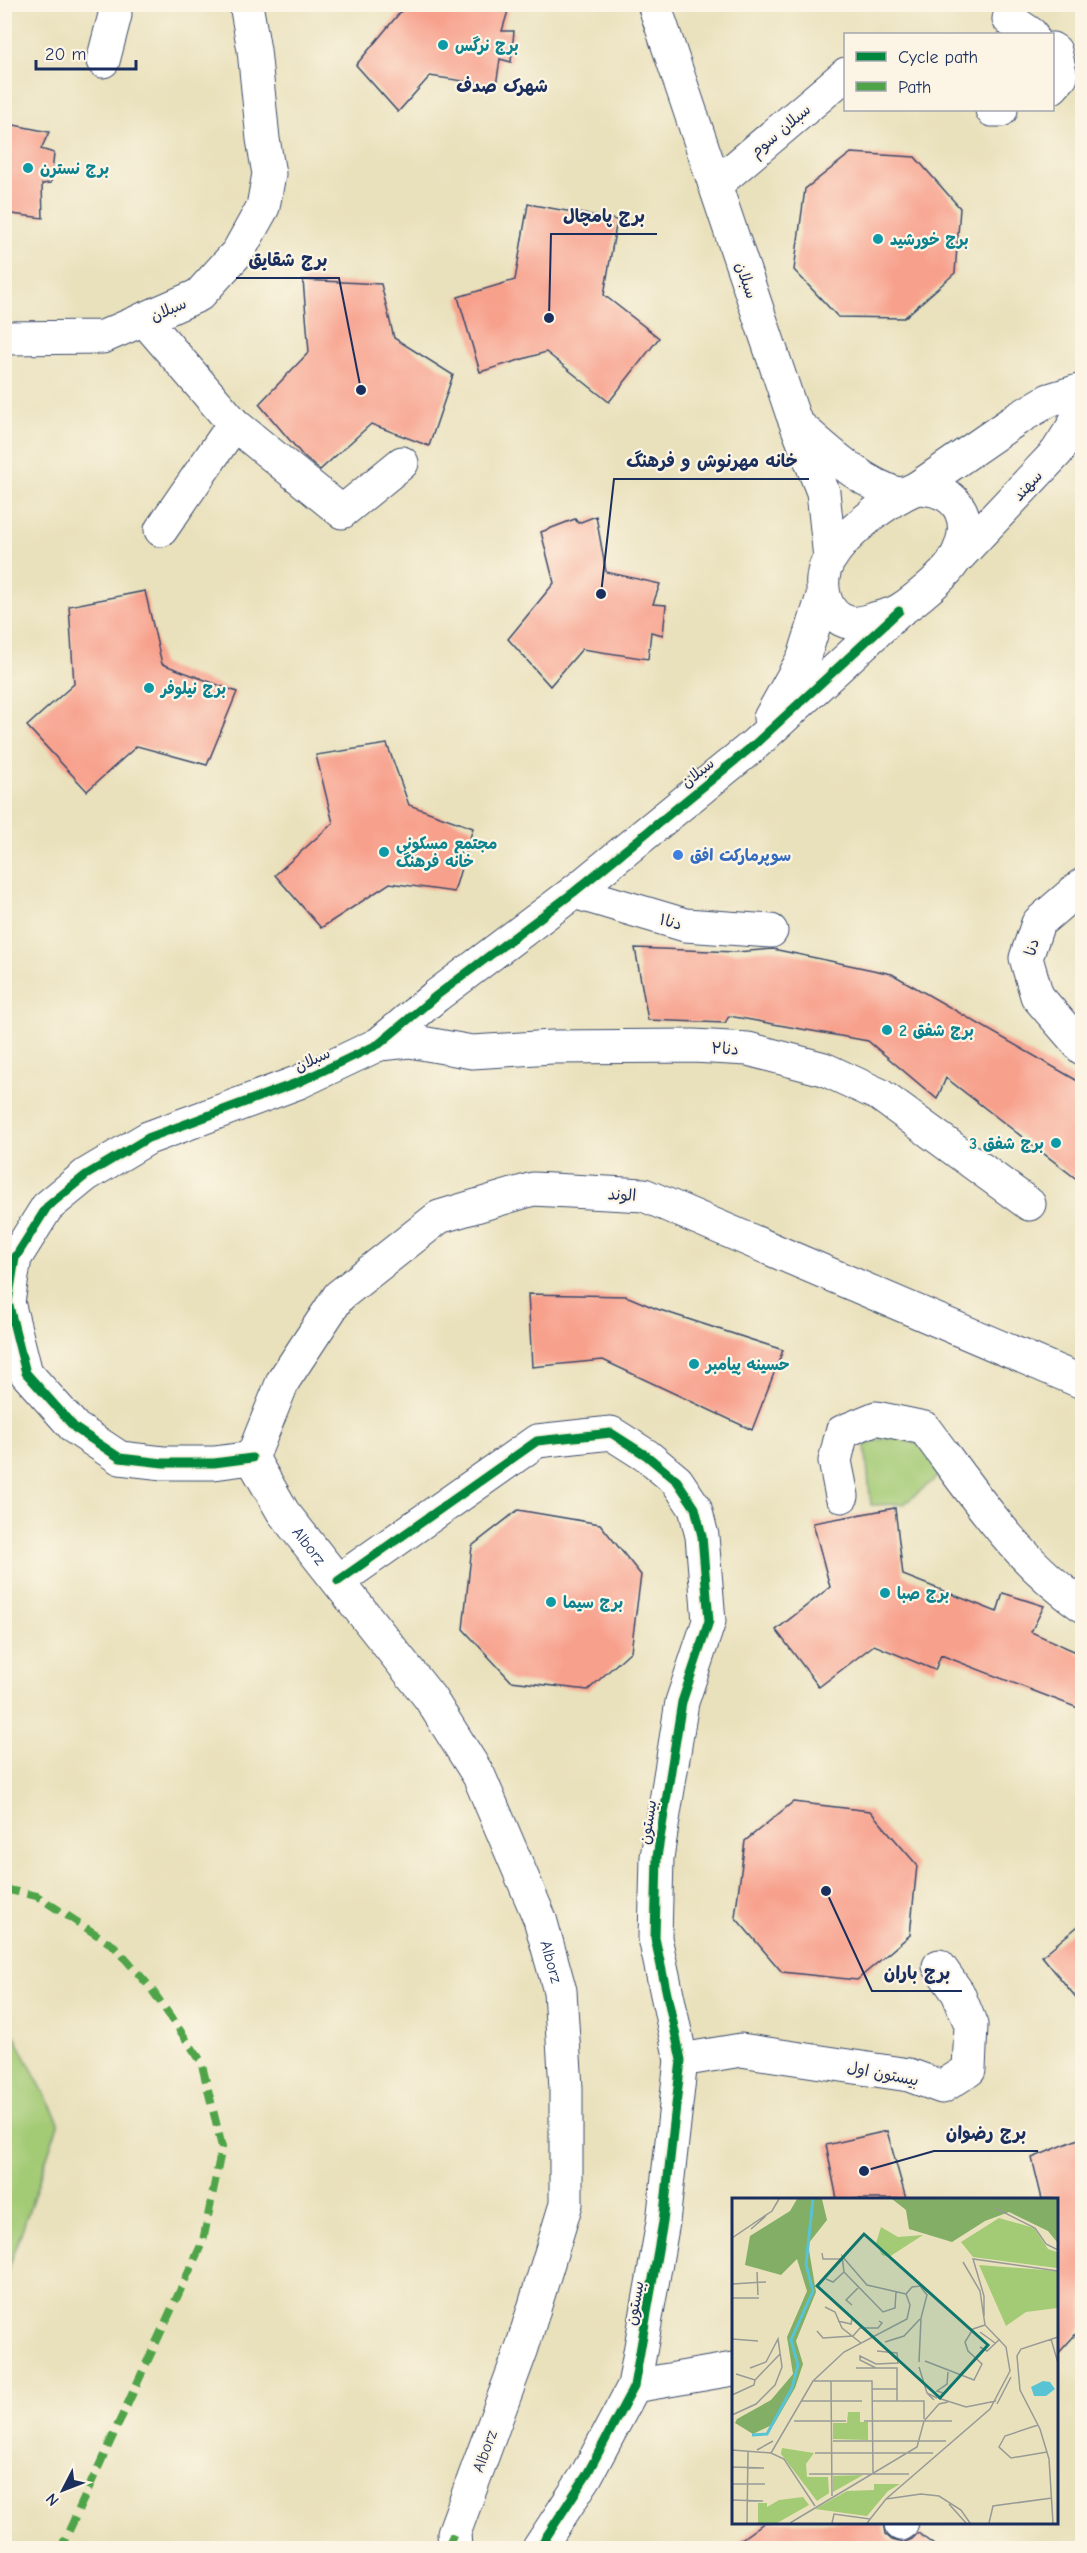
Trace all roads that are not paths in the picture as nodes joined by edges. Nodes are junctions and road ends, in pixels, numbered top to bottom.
1 (114, 4) edge
2 (246, 4) edge
3 (654, 4) edge
4 (1054, 50) edge
5 (103, 61) dead end
6 (844, 76) edge
7 (1054, 86) edge
8 (715, 185) junction
9 (144, 319) junction
10 (4, 338) edge
11 (1083, 390) edge
12 (1083, 398) edge
13 (234, 424) junction
14 (797, 424) junction
15 (402, 463) dead end
16 (909, 492) junction
17 (161, 530) dead end
18 (830, 558) junction
19 (954, 562) junction
20 (823, 596) junction
21 (899, 611) junction
22 (754, 745) junction
23 (1083, 885) edge
24 (574, 892) junction
25 (771, 931) dead end
26 (378, 1044) junction
27 (1083, 1048) edge
28 (1029, 1204) dead end
29 (1083, 1382) edge
30 (252, 1458) junction
31 (842, 1496) dead end
32 (338, 1581) junction
33 (1083, 1605) edge
34 (939, 1966) dead end
35 (681, 2060) junction
36 (732, 2369) edge
37 (634, 2386) junction
38 (454, 2541) edge
39 (539, 2548) edge

1 - 5 street
2 - 9 street, سبلان
3 - 8 street, سبلان
4 - 7 street
6 - 8 street, سبلان سوم
8 - 14 street, سبلان
9 - 10 street, سبلان
9 - 13 street
11 - 16 street
12 - 19 street, سهند
13 - 15 street
13 - 17 street
14 - 16 street
14 - 18 street, سبلان
16 - 18 street
16 - 19 street
18 - 20 street
19 - 21 street
20 - 21 street
20 - 22 street, سبلان
21 - 22 street, سبلان
22 - 24 street, سبلان
23 - 27 street, دنا
24 - 25 street, دنا۱
24 - 26 street, سبلان
26 - 28 street, دنا۲
26 - 30 street, سبلان
29 - 30 street, الوند
30 - 32 street, Alborz
31 - 33 street
32 - 35 street, بیستون
32 - 38 street, Alborz
34 - 35 street, بیستون اول
35 - 37 street, بیستون
36 - 37 street
37 - 39 street, بیستون

